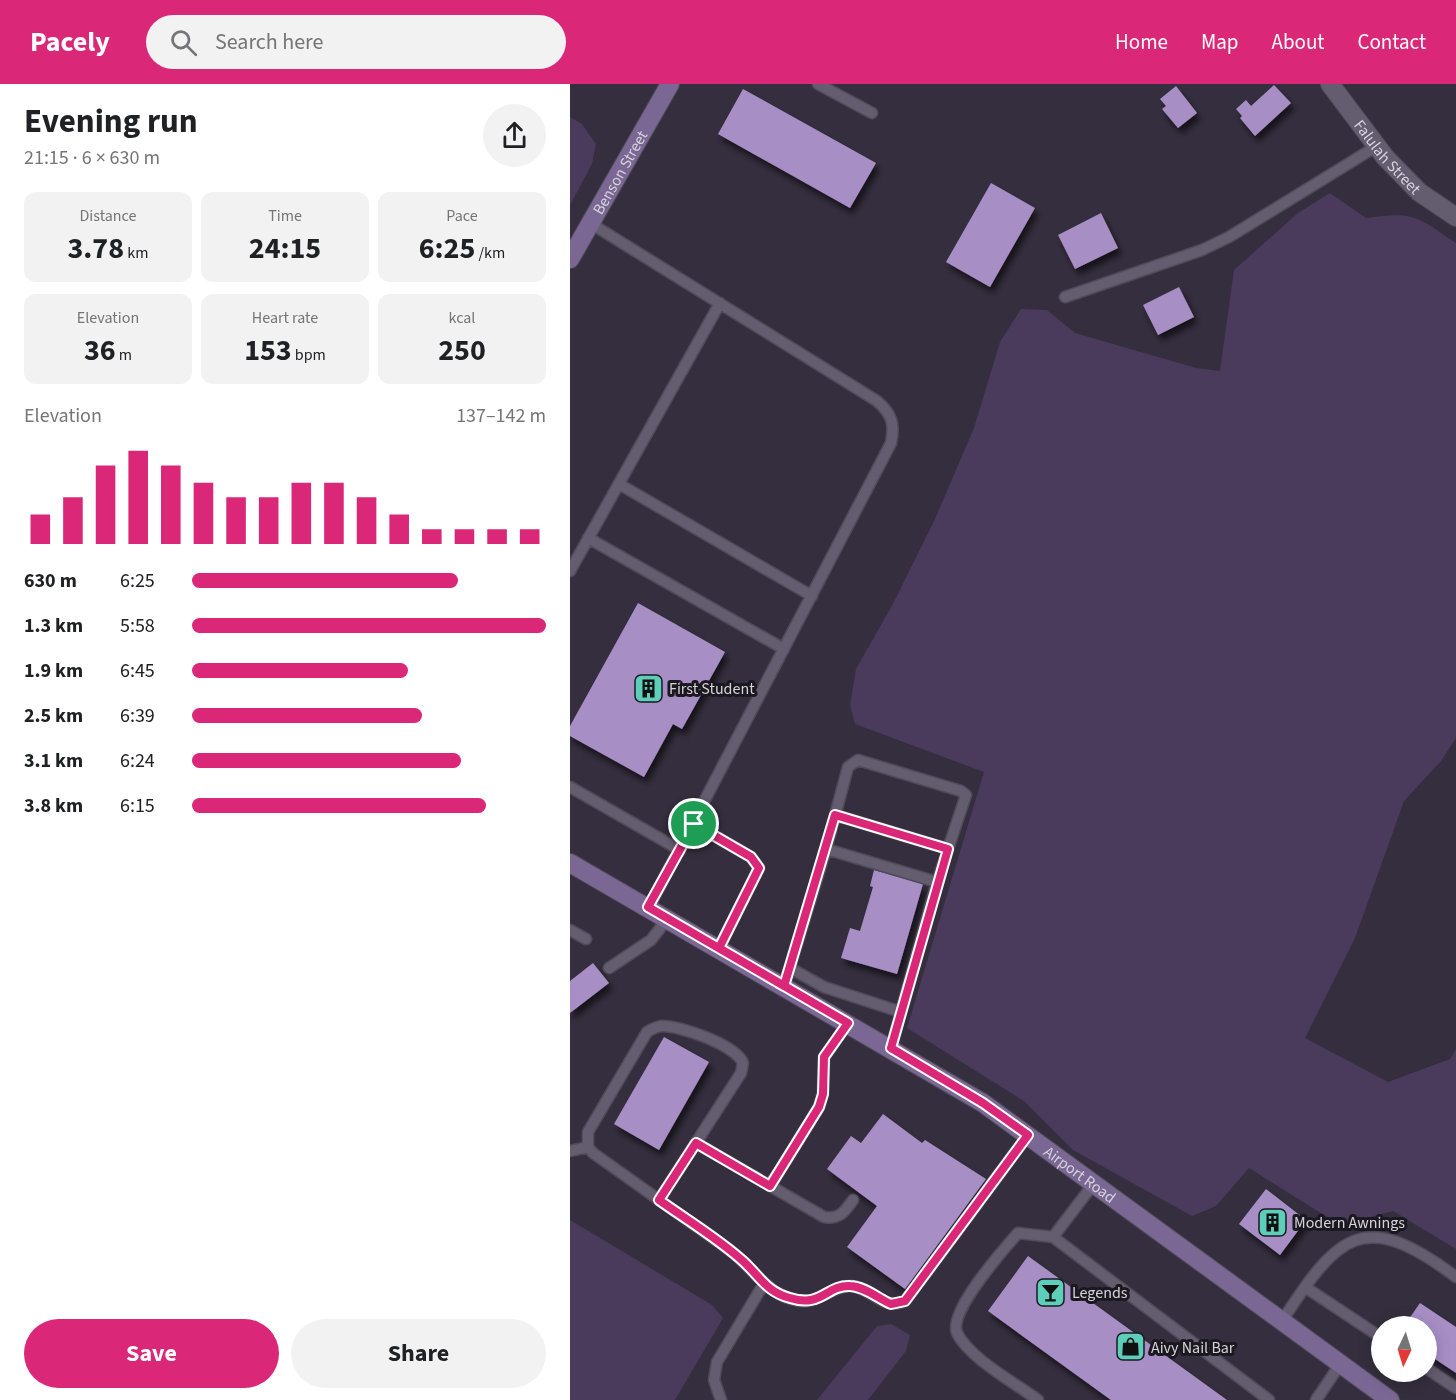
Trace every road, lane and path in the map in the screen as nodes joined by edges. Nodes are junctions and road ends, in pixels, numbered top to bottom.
1 (669, 84) edge
2 (818, 84) edge
3 (1330, 84) edge
4 (872, 113) dead end
5 (1377, 146) junction
6 (1456, 217) edge
7 (590, 224) junction
8 (570, 259) edge
9 (1065, 297) dead end
10 (720, 303) junction
11 (618, 484) junction
12 (588, 538) junction
13 (570, 571) edge
14 (812, 596) junction
15 (784, 649) junction
16 (570, 787) edge
17 (835, 815) junction
18 (694, 824) junction
19 (826, 849) junction
20 (948, 849) junction
21 (680, 850) junction
22 (570, 863) edge
23 (937, 882) junction
24 (648, 907) junction
25 (668, 918) junction
26 (570, 930) edge
27 (586, 939) dead end
28 (719, 948) junction
29 (609, 968) dead end
30 (790, 968) junction
31 (784, 986) junction
32 (902, 1012) junction
33 (848, 1023) junction
34 (891, 1048) junction
35 (1028, 1135) junction
36 (696, 1143) junction
37 (588, 1147) junction
38 (570, 1151) edge
39 (1095, 1182) junction
40 (770, 1186) junction
41 (659, 1200) junction
42 (853, 1200) dead end
43 (1053, 1237) junction
44 (1456, 1277) edge
45 (764, 1285) junction
46 (1305, 1287) junction
47 (1282, 1320) junction
48 (1371, 1331) edge
49 (1341, 1364) junction
50 (1437, 1375) edge
51 (1456, 1388) edge
52 (722, 1400) edge
53 (1038, 1400) edge
54 (1269, 1400) edge
55 (1316, 1400) edge
56 (1390, 1400) edge

1 - 7 main road, Benson Street
2 - 4 lane
3 - 5 street, Falulah Street
5 - 6 street, Falulah Street
5 - 9 lane
7 - 8 main road, Benson Street
7 - 10 lane
10 - 11 lane
10 - 14 lane
11 - 12 lane
11 - 14 lane
12 - 13 lane
12 - 15 lane
14 - 15 lane
15 - 18 lane
16 - 21 lane
17 - 19 lane
17 - 20 lane
17 - 20 lane
18 - 21 lane
18 - 28 lane
19 - 23 lane
19 - 30 lane
20 - 23 lane
21 - 24 lane
22 - 24 main road, Airport Road
23 - 32 lane
24 - 25 main road, Airport Road
25 - 28 main road, Airport Road
25 - 29 lane
26 - 27 lane
28 - 31 main road, Airport Road
30 - 31 lane
30 - 32 lane
31 - 33 main road, Airport Road
32 - 34 lane
33 - 34 main road, Airport Road
33 - 40 lane
34 - 35 main road, Airport Road
35 - 39 main road, Airport Road
35 - 45 lane
36 - 37 lane
36 - 40 lane
36 - 41 lane
37 - 38 lane
37 - 41 lane
39 - 43 lane
39 - 47 main road, Airport Road
40 - 42 lane
41 - 45 lane
43 - 53 lane
43 - 54 lane
44 - 46 lane
45 - 52 lane
46 - 47 lane
46 - 48 lane
47 - 49 main road, Airport Road
49 - 55 lane
49 - 56 main road, Airport Road
50 - 51 lane

